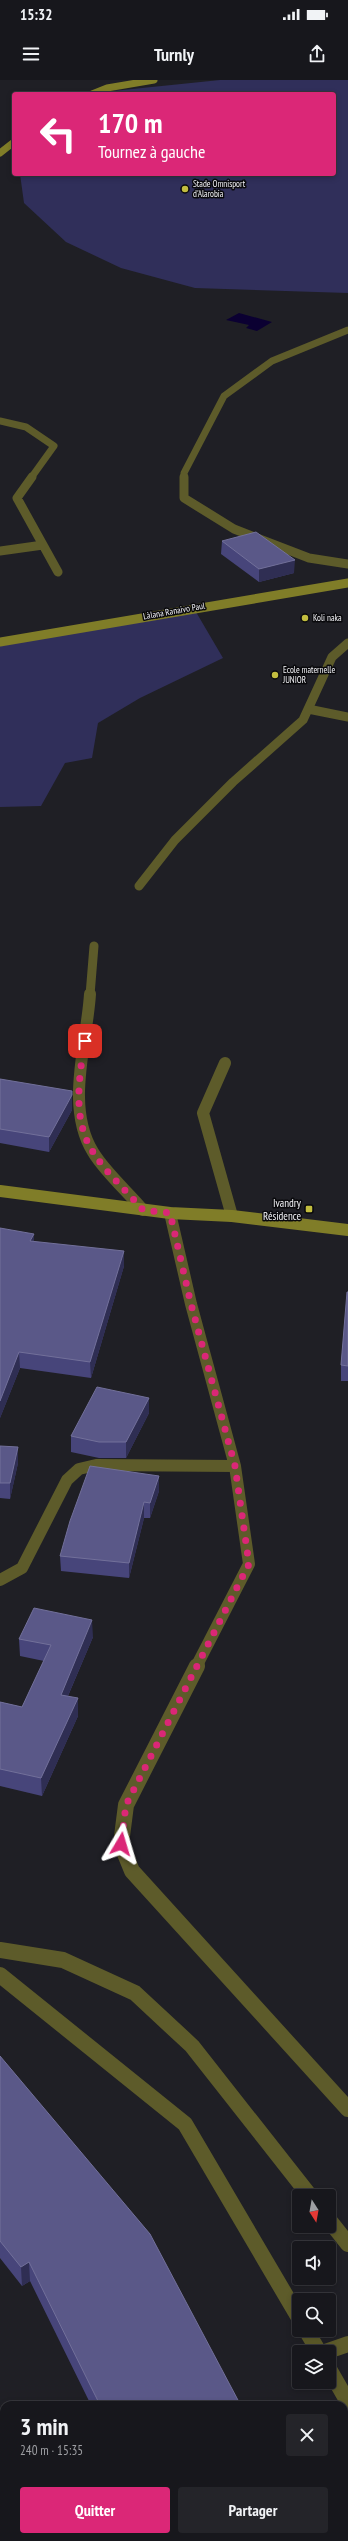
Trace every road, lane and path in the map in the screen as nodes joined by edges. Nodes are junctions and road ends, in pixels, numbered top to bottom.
1 (145, 80) edge
2 (154, 80) edge
3 (97, 92) edge
4 (12, 144) edge
5 (0, 153) edge
6 (348, 330) edge
7 (0, 421) edge
8 (43, 545) junction
9 (0, 551) edge
10 (348, 564) edge
11 (58, 572) dead end
12 (348, 583) edge
13 (0, 642) edge
14 (348, 643) edge
15 (308, 709) junction
16 (348, 718) edge
17 (139, 886) dead end
18 (94, 946) dead end
19 (225, 1063) dead end
20 (0, 1192) edge
21 (143, 1210) junction
22 (170, 1213) junction
23 (232, 1216) junction
24 (348, 1230) edge
25 (235, 1466) junction
26 (0, 1580) edge
27 (0, 1950) edge
28 (0, 1975) edge
29 (348, 2108) edge
30 (304, 2189) edge
31 (336, 2229) edge
32 (348, 2244) edge
33 (292, 2306) edge
34 (348, 2344) edge
35 (336, 2348) edge
36 (336, 2382) edge
37 (347, 2401) edge

1 - 2 street
1 - 3 street
4 - 5 street
6 - 10 street
7 - 8 street
8 - 9 street
8 - 11 street
12 - 13 street, Làlana Ranaivo Paul
14 - 15 street
15 - 16 street
15 - 17 street
18 - 21 street
19 - 23 street
20 - 21 street
21 - 22 street
22 - 23 street
22 - 25 street
23 - 24 street
25 - 26 street
25 - 29 street
27 - 30 street
28 - 33 street
31 - 32 street
34 - 35 street
36 - 37 street

